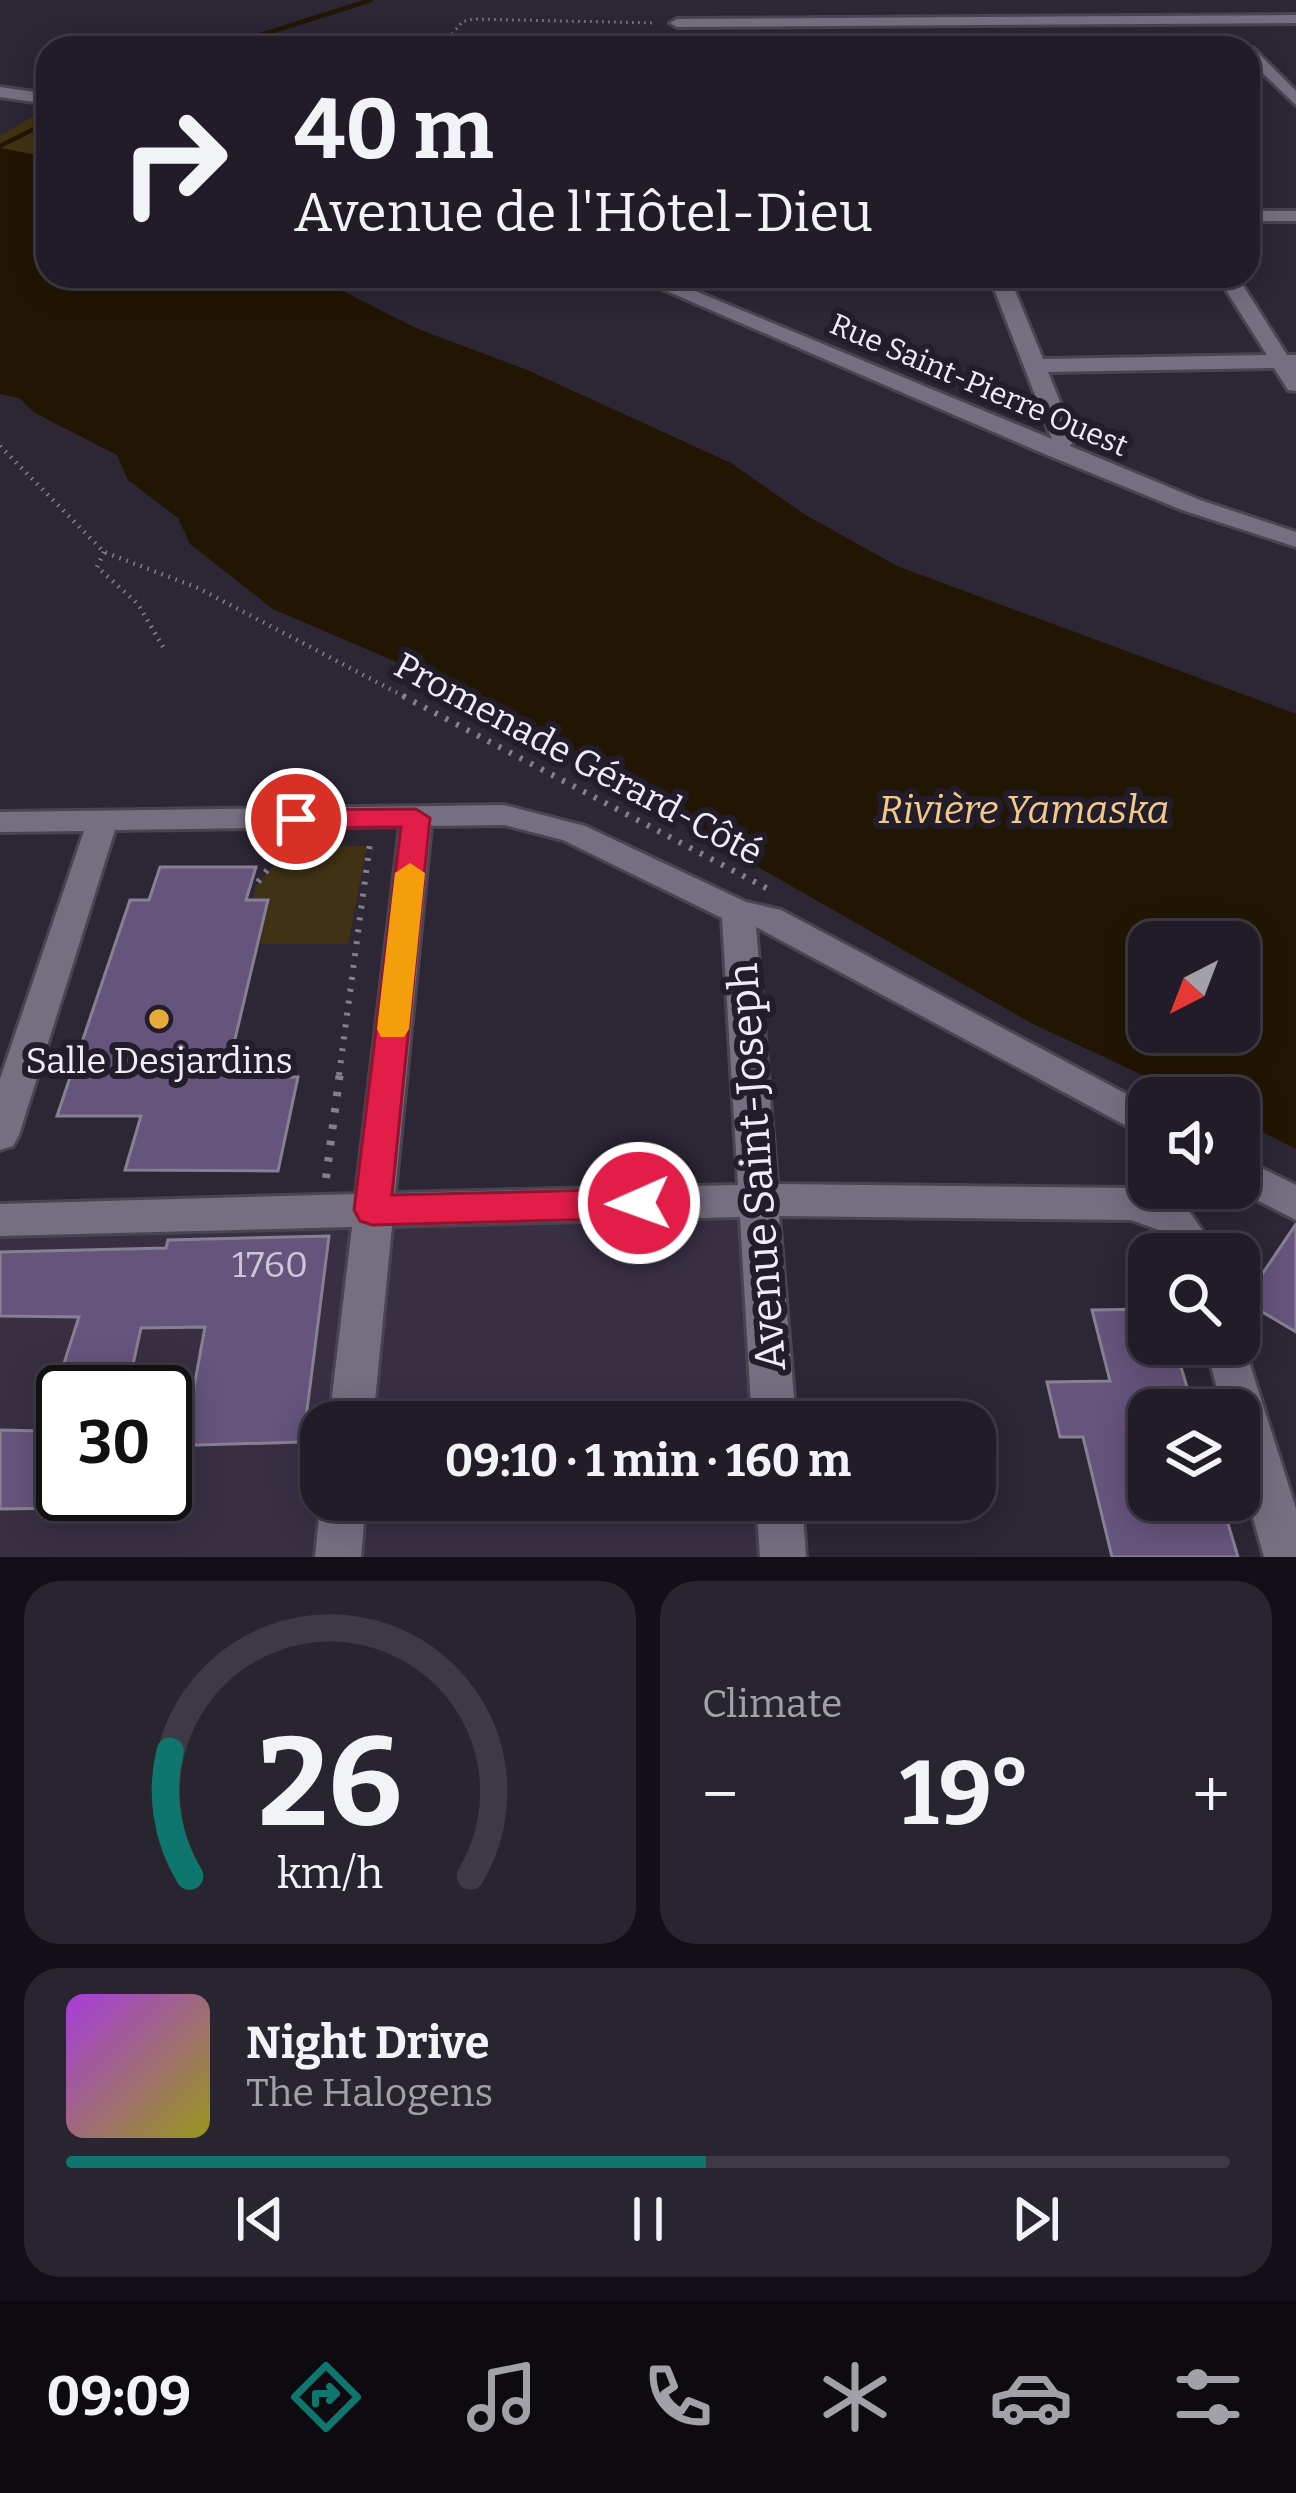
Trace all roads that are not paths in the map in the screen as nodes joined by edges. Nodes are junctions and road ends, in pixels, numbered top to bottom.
1 (1198, 0) edge
2 (1296, 19) edge
3 (1217, 20) junction
4 (858, 22) junction
5 (677, 23) road end
6 (863, 36) edge
7 (1232, 36) edge
8 (1260, 64) edge
9 (0, 92) edge
10 (36, 97) edge
11 (1296, 100) edge
12 (1260, 216) edge
13 (1296, 216) edge
14 (670, 288) edge
15 (1004, 288) edge
16 (1236, 288) edge
17 (1288, 361) edge
18 (1033, 365) junction
19 (1296, 385) edge
20 (1055, 450) junction
21 (1296, 540) edge
22 (416, 818) junction
23 (103, 821) junction
24 (0, 822) edge
25 (738, 912) junction
26 (1128, 1112) edge
27 (0, 1136) edge
28 (1260, 1184) edge
29 (760, 1200) junction
30 (1296, 1204) edge
31 (372, 1210) junction
32 (0, 1220) edge
33 (1188, 1233) edge
34 (1232, 1365) edge
35 (353, 1401) edge
36 (773, 1401) edge
37 (341, 1521) edge
38 (780, 1521) edge
39 (338, 1557) edge
40 (783, 1557) edge
41 (1287, 1557) edge

1 - 3 street
2 - 3 street
3 - 4 street
3 - 7 street
4 - 5 street
4 - 6 street
8 - 11 street
9 - 10 street
12 - 13 street
14 - 20 street, Rue Saint-Pierre Ouest
15 - 18 street
16 - 17 street
17 - 18 street
17 - 19 street
18 - 20 street
20 - 21 street, Rue Saint-Pierre Ouest
22 - 23 street
22 - 25 street
22 - 31 street
23 - 24 street
23 - 27 street
25 - 26 street
25 - 29 street, Avenue Saint-Joseph
28 - 30 street
29 - 31 street
29 - 33 street
29 - 36 street, Avenue Saint-Joseph
31 - 32 street
31 - 35 street
34 - 41 street
37 - 39 street
38 - 40 street

